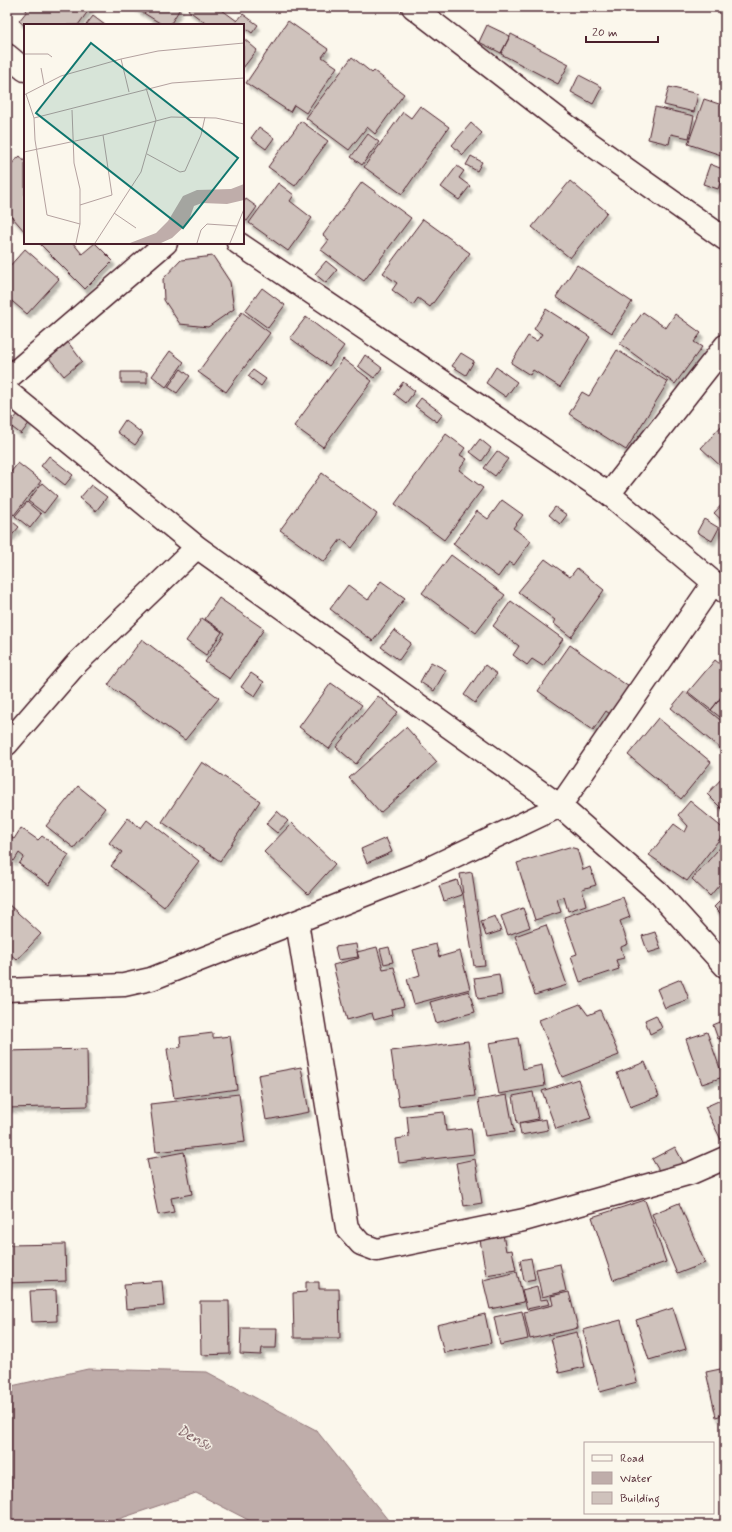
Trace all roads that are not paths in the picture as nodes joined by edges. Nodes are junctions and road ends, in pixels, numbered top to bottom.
1 (413, 7) edge
2 (7, 55) edge
3 (24, 69) edge
4 (725, 239) edge
5 (165, 244) edge
6 (239, 244) edge
7 (725, 346) edge
8 (7, 379) edge
9 (7, 391) edge
10 (609, 494) junction
11 (197, 547) junction
12 (719, 587) edge
13 (7, 744) edge
14 (560, 806) junction
15 (298, 922) junction
16 (725, 966) edge
17 (7, 990) edge
18 (725, 1158) edge

1 - 4 street
2 - 3 street
5 - 8 street
6 - 10 street
7 - 10 street
9 - 11 street
10 - 12 street
11 - 13 street
11 - 14 street
12 - 14 street
14 - 15 street
14 - 16 street
15 - 17 street
15 - 18 street

